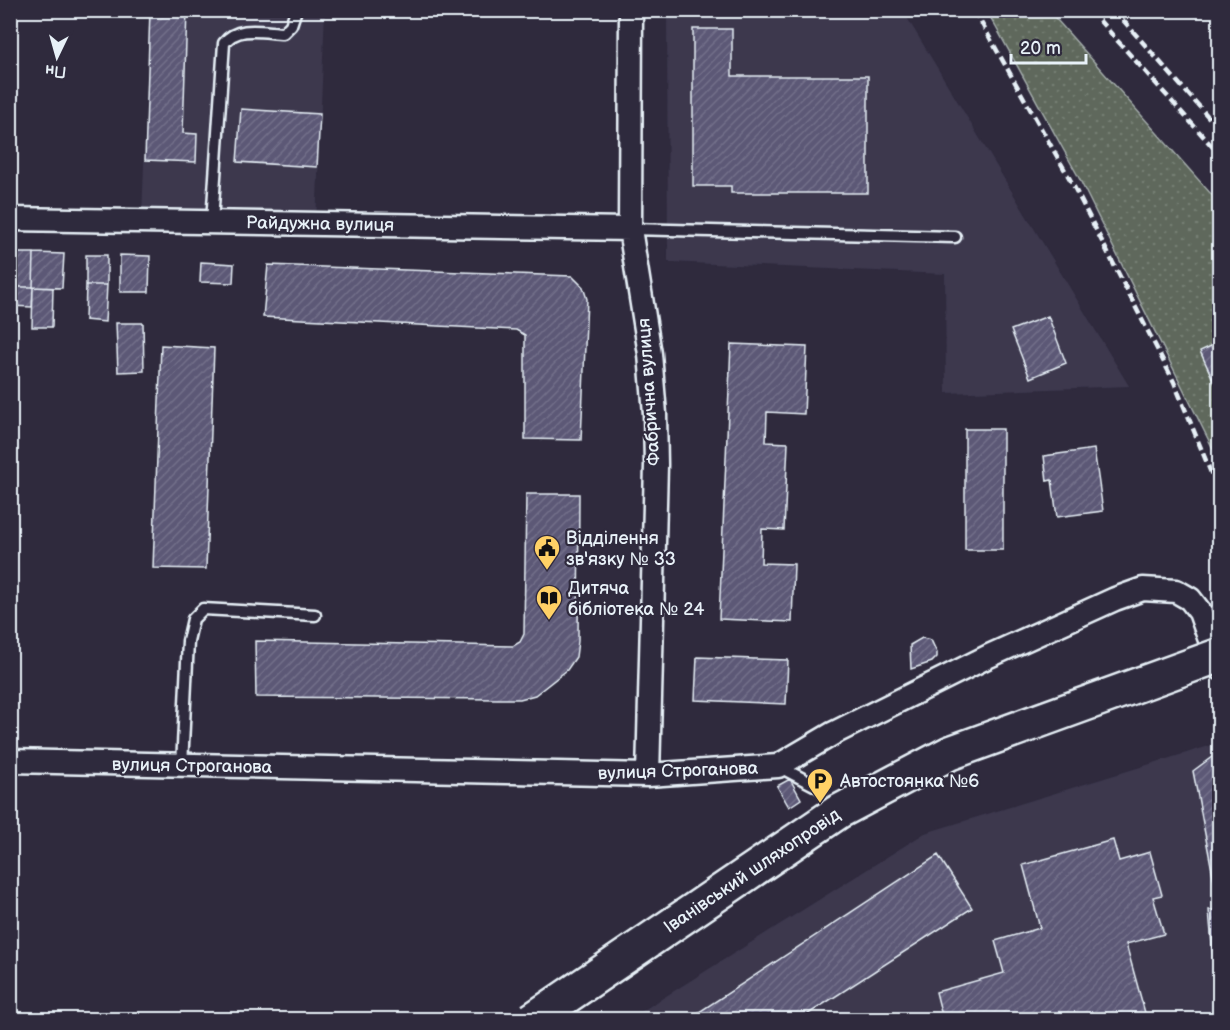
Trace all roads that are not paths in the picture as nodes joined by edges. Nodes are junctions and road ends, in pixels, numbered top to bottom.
1 (296, 10) edge
2 (631, 10) edge
3 (10, 219) edge
4 (212, 222) junction
5 (630, 229) junction
6 (956, 237) dead end
7 (315, 615) dead end
8 (1220, 655) edge
9 (1220, 668) edge
10 (10, 761) edge
11 (182, 766) junction
12 (778, 766) junction
13 (648, 775) junction
14 (822, 789) dead end
15 (532, 1020) edge

1 - 4 lane
2 - 5 street, Фабрична вулиця
3 - 4 street, Райдужна вулиця
4 - 5 street, Райдужна вулиця
5 - 6 lane
5 - 13 street, Фабрична вулиця
7 - 11 lane
8 - 15 main road, Іванівський шляхопровід, bridge
9 - 12 street, вулиця Строганова
10 - 11 street, вулиця Строганова
11 - 13 street, вулиця Строганова
12 - 13 street, вулиця Строганова
12 - 14 lane

